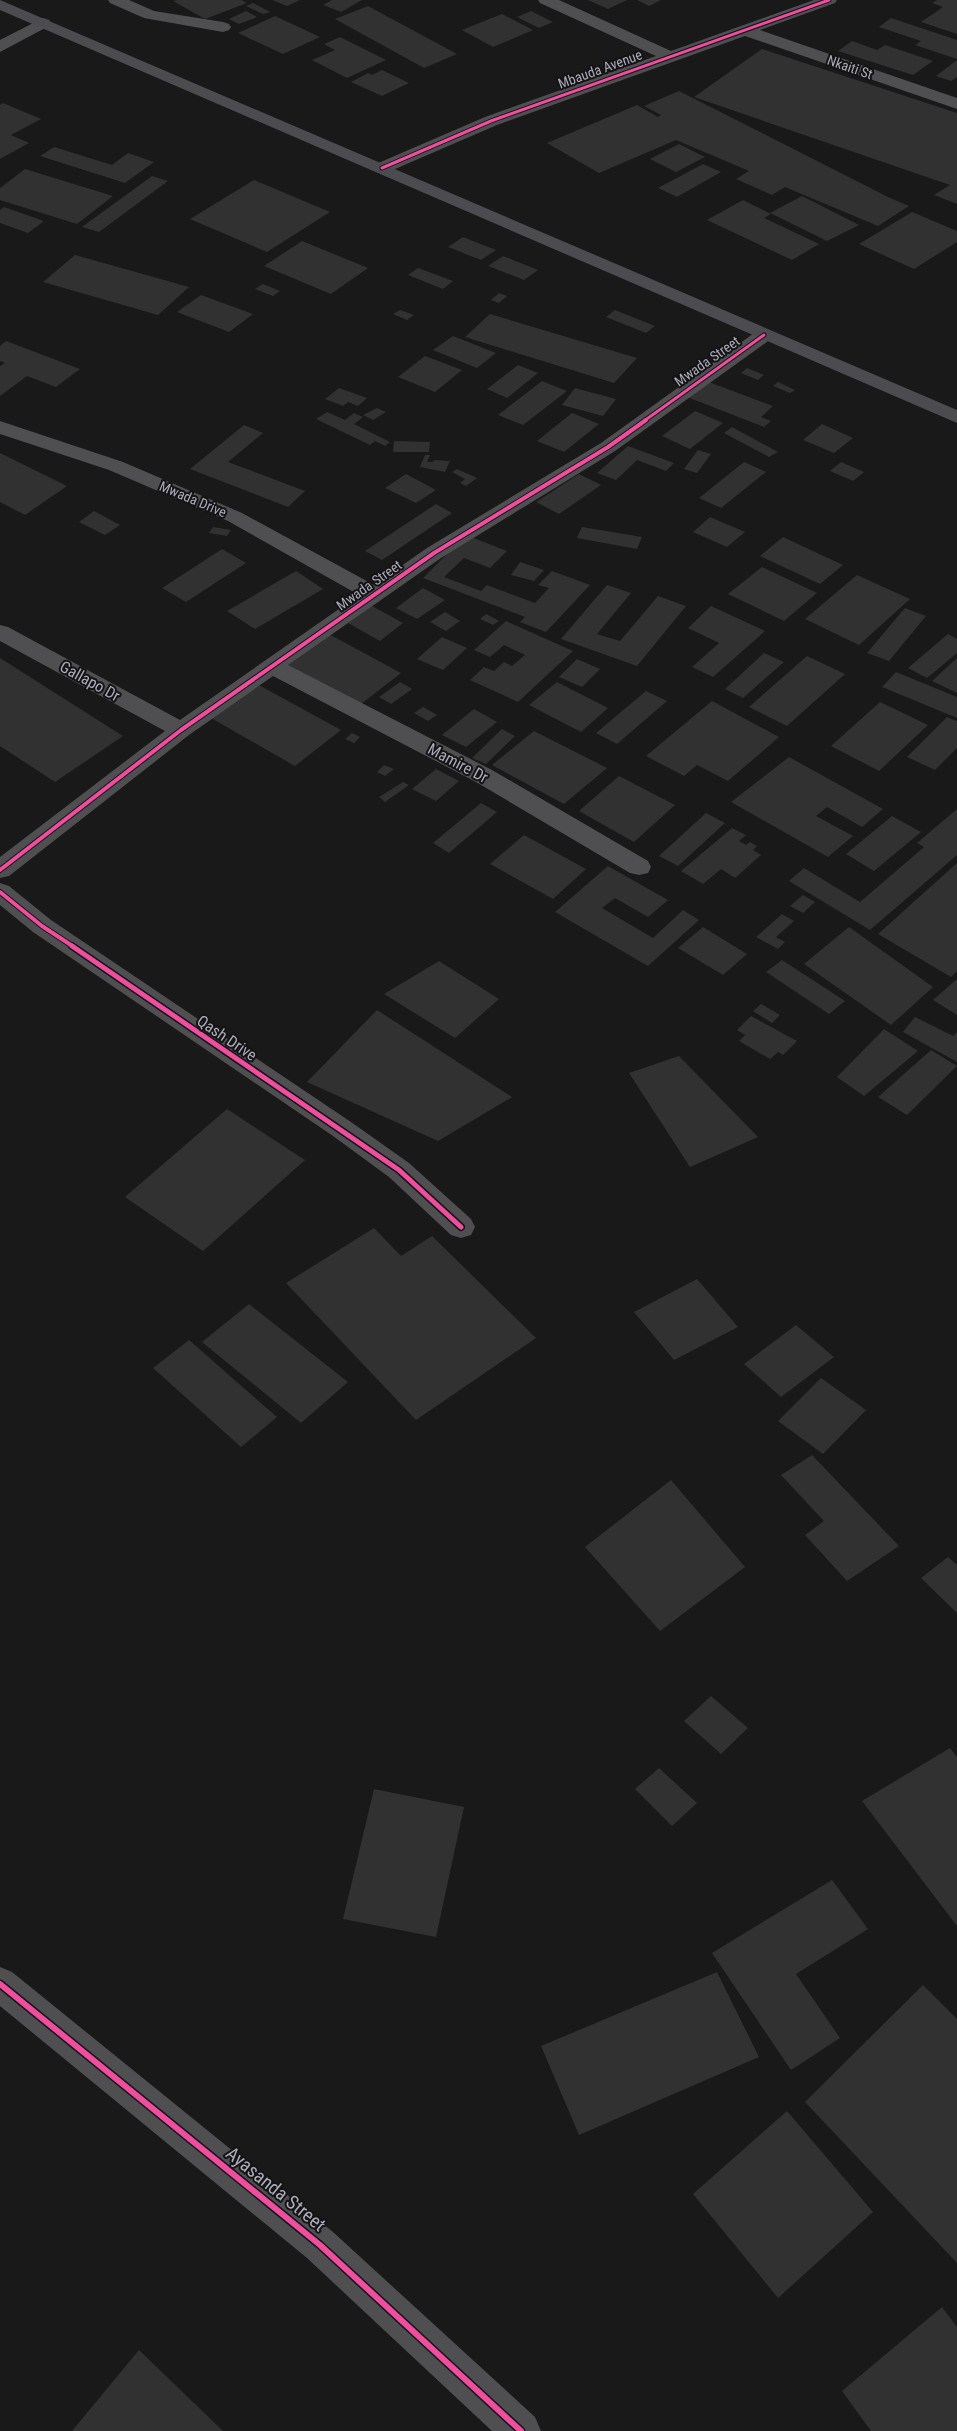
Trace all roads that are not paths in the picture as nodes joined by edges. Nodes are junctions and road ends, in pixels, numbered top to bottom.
1 (116, 0) edge
2 (546, 0) edge
3 (829, 0) edge
4 (0, 4) edge
5 (43, 23) junction
6 (223, 27) dead end
7 (744, 30) junction
8 (0, 47) edge
9 (668, 56) junction
10 (957, 104) edge
11 (382, 168) junction
12 (764, 335) junction
13 (957, 418) edge
14 (0, 427) edge
15 (375, 595) junction
16 (0, 632) edge
17 (272, 666) junction
18 (181, 730) junction
19 (639, 867) dead end
20 (0, 870) edge
21 (0, 892) edge
22 (461, 1227) dead end
23 (0, 1984) edge
24 (521, 2431) edge

1 - 6 street
2 - 9 street
3 - 7 street, Mbauda Avenue
4 - 5 highway
5 - 8 street
5 - 11 highway
7 - 9 street, Mbauda Avenue
7 - 10 street, Nkaiti St
9 - 11 street, Mbauda Avenue
11 - 12 highway
12 - 13 highway
12 - 15 street, Mwada Street
14 - 15 street, Mwada Drive
15 - 17 street, Mwada Street
16 - 18 street, Gallapo Dr
17 - 18 street, Mwada Street
17 - 19 street, Mamire Dr
18 - 20 street, Mwada Street
21 - 22 street, Qash Drive
23 - 24 street, Ayasanda Street

